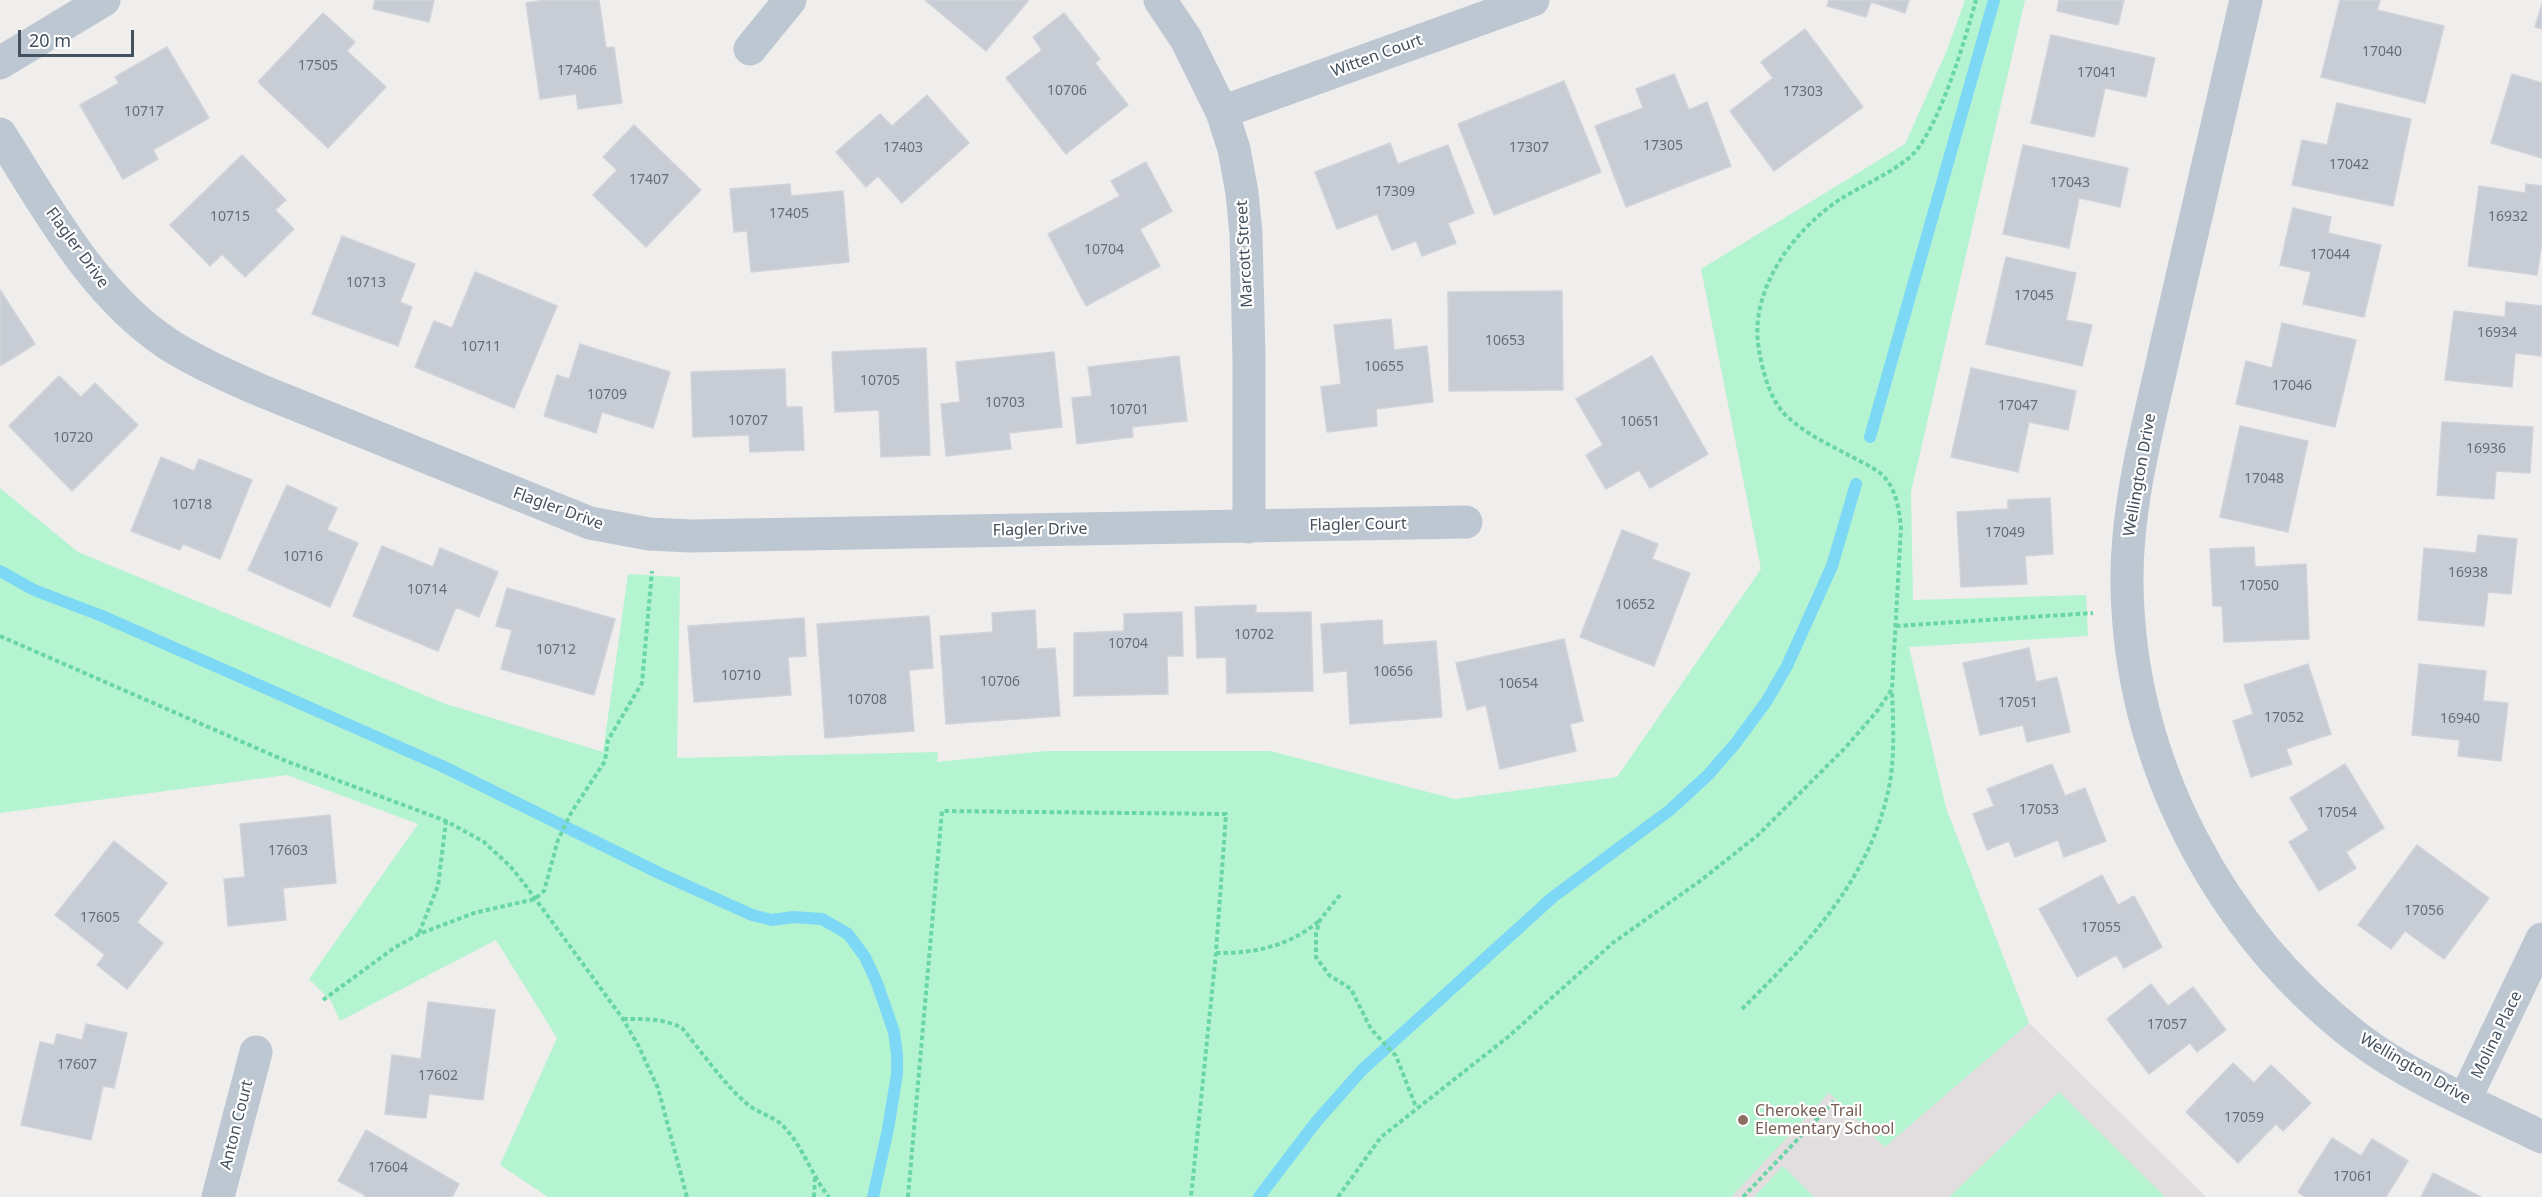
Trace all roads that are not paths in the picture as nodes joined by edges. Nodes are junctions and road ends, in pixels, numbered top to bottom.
1 (104, 0) edge
2 (790, 0) edge
3 (1160, 0) edge
4 (1533, 0) edge
5 (2246, 0) edge
6 (750, 49) dead end
7 (0, 63) edge
8 (1221, 112) junction
9 (0, 134) edge
10 (1466, 522) dead end
11 (1249, 527) junction
12 (2542, 939) edge
13 (256, 1052) dead end
14 (2465, 1099) junction
15 (2542, 1137) edge
16 (218, 1197) edge

1 - 7 street
2 - 6 street
3 - 8 street, Marcott Street
4 - 8 street, Witten Court
5 - 14 street, Wellington Drive
8 - 11 street, Marcott Street
9 - 11 street, Flagler Drive
10 - 11 street, Flagler Court
12 - 14 street, Molina Place
13 - 16 street, Anton Court
14 - 15 street, Wellington Drive

